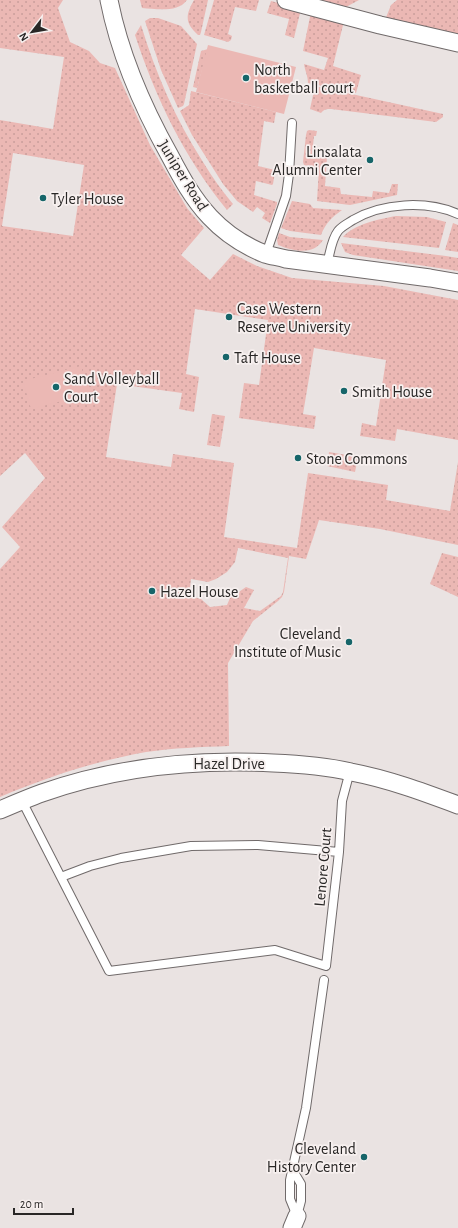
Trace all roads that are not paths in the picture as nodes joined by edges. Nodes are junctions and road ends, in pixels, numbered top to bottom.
1 (109, 0) edge
2 (286, 0) edge
3 (458, 43) edge
4 (292, 123) dead end
5 (458, 214) edge
6 (266, 254) junction
7 (327, 264) junction
8 (458, 283) edge
9 (350, 771) junction
10 (22, 801) junction
11 (458, 805) edge
12 (0, 810) edge
13 (339, 852) junction
14 (61, 877) junction
15 (324, 980) dead end
16 (294, 1222) edge

1 - 6 street, Juniper Road
2 - 3 street
4 - 6 lane
5 - 7 lane
6 - 7 street, Juniper Road
7 - 8 street, Juniper Road
9 - 10 street, Hazel Drive
9 - 11 street, Hazel Drive
9 - 13 lane, Lenore Court
10 - 12 street, Hazel Drive
10 - 14 lane
13 - 14 lane
13 - 14 lane, Lenore Court
15 - 16 lane

